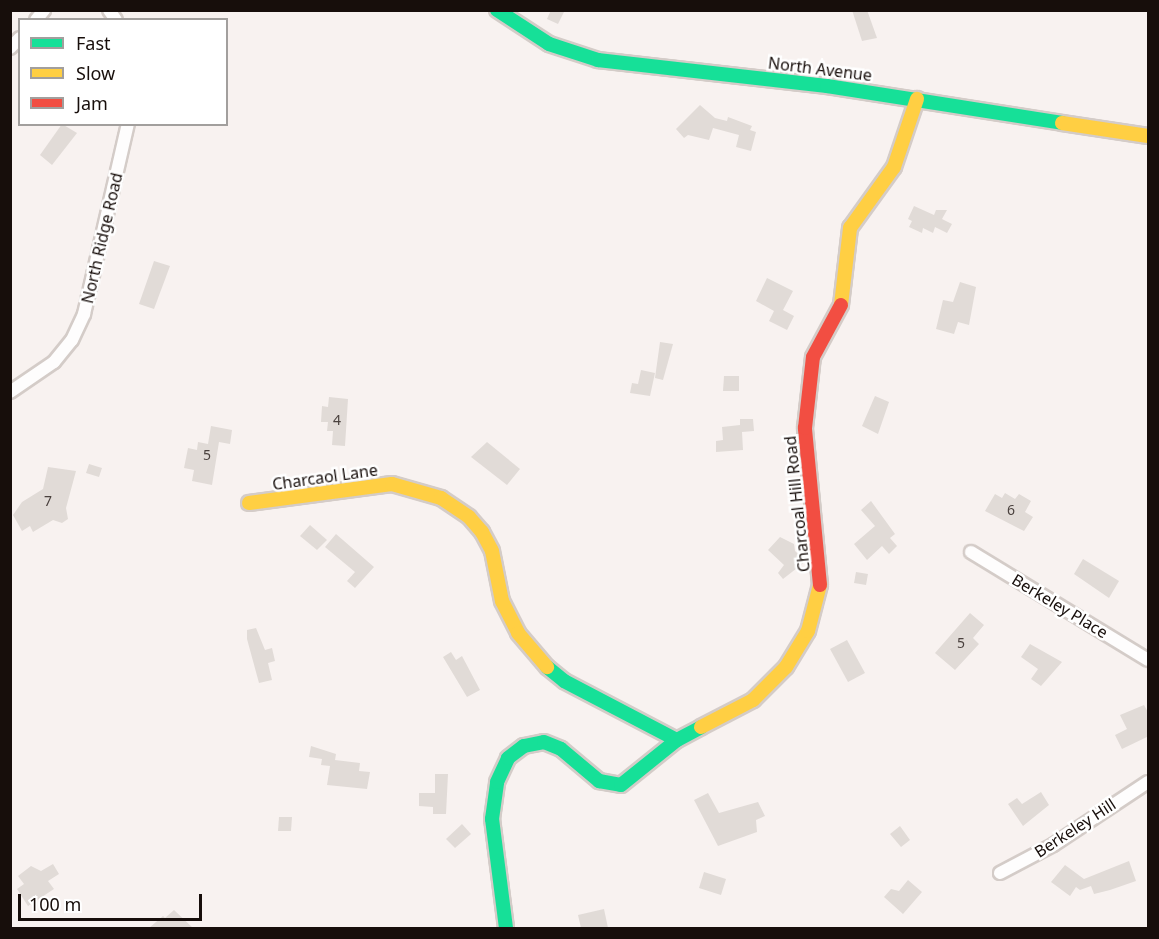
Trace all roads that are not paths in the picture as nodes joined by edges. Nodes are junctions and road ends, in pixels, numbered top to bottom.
1 (497, 10) edge
2 (917, 99) junction
3 (128, 126) edge
4 (1149, 136) edge
5 (10, 392) edge
6 (249, 504) dead end
7 (971, 552) dead end
8 (1149, 660) edge
9 (677, 740) junction
10 (1149, 782) edge
11 (1000, 873) dead end
12 (506, 928) edge

1 - 2 street, North Avenue
2 - 4 street, North Avenue
2 - 9 street, Charcoal Hill Road
3 - 5 street, North Ridge Road
6 - 9 street, Charcaol Lane
7 - 8 street, Berkeley Place
9 - 12 street, Charcoal Hill Road
10 - 11 street, Berkeley Hill

